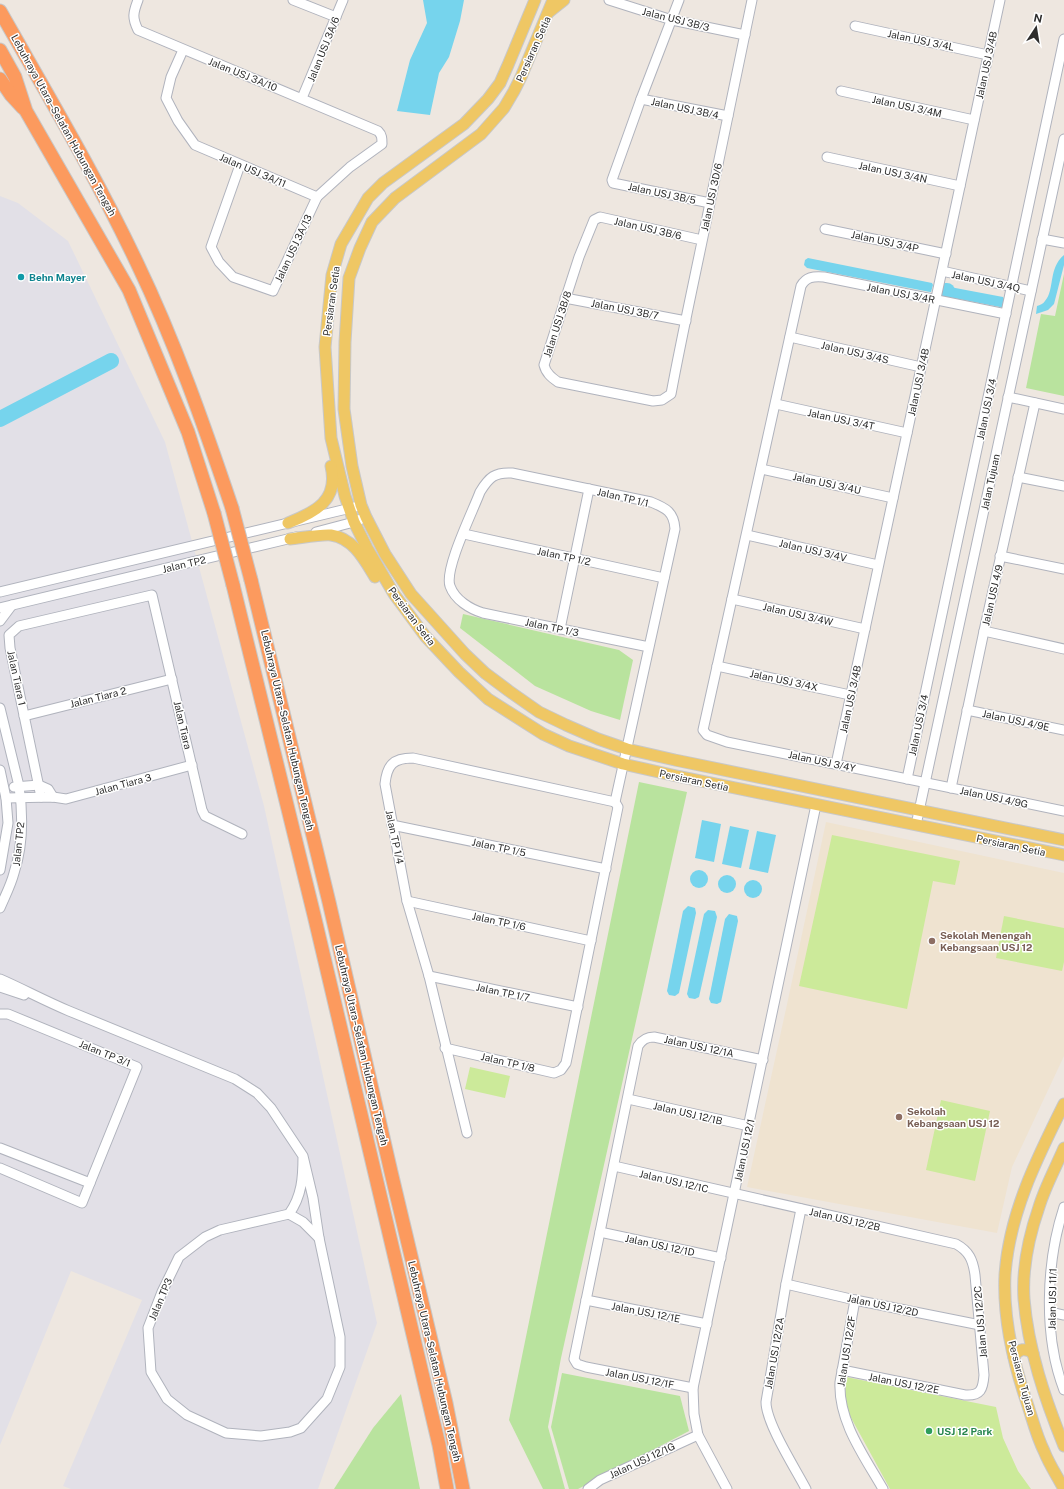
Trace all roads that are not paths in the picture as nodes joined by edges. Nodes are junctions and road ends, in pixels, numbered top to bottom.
1 (138, 0) edge
2 (294, 0) edge
3 (343, 0) edge
4 (535, 0) edge
5 (553, 0) edge
6 (564, 0) edge
7 (609, 0) edge
8 (679, 0) edge
9 (752, 0) edge
10 (1000, 0) edge
11 (0, 11) edge
12 (549, 12) junction
13 (336, 17) junction
14 (672, 20) junction
15 (855, 26) dead end
16 (745, 35) junction
17 (1064, 38) edge
18 (0, 50) edge
19 (183, 50) junction
20 (988, 55) junction
21 (0, 79) edge
22 (841, 91) dead end
23 (302, 98) junction
24 (641, 99) junction
25 (26, 111) junction
26 (728, 116) junction
27 (974, 120) junction
28 (1064, 139) edge
29 (827, 157) dead end
30 (240, 165) junction
31 (960, 186) junction
32 (317, 197) junction
33 (710, 203) junction
34 (594, 220) joint
35 (825, 229) dead end
36 (1042, 239) junction
37 (702, 240) junction
38 (1064, 244) edge
39 (946, 254) junction
40 (942, 271) junction
41 (1012, 287) junction
42 (1031, 291) junction
43 (565, 298) junction
44 (936, 300) junction
45 (1006, 314) junction
46 (686, 321) junction
47 (790, 337) junction
48 (324, 347) junction
49 (921, 367) junction
50 (670, 394) joint
51 (1008, 397) junction
52 (1035, 403) junction
53 (776, 404) junction
54 (1064, 409) edge
55 (907, 433) junction
56 (761, 469) junction
57 (1018, 476) junction
58 (1064, 486) edge
59 (590, 489) junction
60 (893, 498) junction
61 (361, 505) junction
62 (349, 508) junction
63 (366, 517) junction
64 (354, 522) junction
65 (288, 523) junction
66 (464, 534) junction
67 (747, 535) junction
68 (290, 539) junction
69 (1000, 556) junction
70 (575, 559) junction
71 (878, 565) junction
72 (1064, 569) edge
73 (664, 578) junction
74 (0, 592) edge
75 (152, 595) joint
76 (459, 598) joint
77 (732, 599) junction
78 (12, 606) junction
79 (0, 608) edge
80 (0, 620) edge
81 (560, 629) junction
82 (865, 629) junction
83 (984, 631) junction
84 (425, 636) junction
85 (649, 647) junction
86 (1064, 649) edge
87 (717, 666) junction
88 (172, 679) junction
89 (850, 695) junction
90 (0, 708) edge
91 (967, 710) junction
92 (24, 716) junction
93 (1064, 730) edge
94 (627, 749) junction
95 (623, 764) junction
96 (836, 764) junction
97 (192, 765) junction
98 (0, 770) edge
99 (907, 778) junction
100 (925, 782) junction
101 (39, 785) junction
102 (19, 786) junction
103 (5, 788) junction
104 (812, 788) junction
105 (951, 788) junction
106 (21, 797) junction
107 (41, 797) junction
108 (53, 797) junction
109 (6, 798) junction
110 (615, 802) junction
111 (816, 805) junction
112 (919, 810) junction
113 (1064, 811) edge
114 (392, 825) junction
115 (916, 825) junction
116 (242, 834) dead end
117 (1064, 840) edge
118 (1064, 856) edge
119 (606, 869) junction
120 (0, 870) edge
121 (408, 901) junction
122 (0, 908) edge
123 (591, 942) junction
124 (0, 975) edge
125 (429, 976) junction
126 (0, 979) edge
127 (5, 988) edge
128 (578, 1007) junction
129 (0, 1014) edge
130 (445, 1048) junction
131 (762, 1060) junction
132 (628, 1099) junction
133 (1064, 1104) edge
134 (748, 1126) junction
135 (467, 1133) dead end
136 (0, 1148) edge
137 (1064, 1148) edge
138 (303, 1156) junction
139 (614, 1166) junction
140 (0, 1168) edge
141 (90, 1183) junction
142 (734, 1195) junction
143 (1064, 1207) edge
144 (801, 1210) junction
145 (289, 1214) junction
146 (600, 1232) junction
147 (1061, 1235) edge
148 (319, 1238) junction
149 (956, 1244) joint
150 (721, 1258) junction
151 (786, 1284) junction
152 (586, 1300) junction
153 (854, 1300) junction
154 (1050, 1312) junction
155 (1064, 1315) edge
156 (707, 1324) junction
157 (980, 1325) junction
158 (1033, 1352) junction
159 (1014, 1356) junction
160 (842, 1370) junction
161 (693, 1388) junction
162 (1064, 1390) edge
163 (965, 1395) joint
164 (698, 1435) junction
165 (1064, 1446) edge
166 (1064, 1488) edge
167 (447, 1489) edge
168 (463, 1489) edge
169 (588, 1489) edge
170 (727, 1489) edge
171 (806, 1489) edge
172 (883, 1489) edge

1 - 19 street, Jalan USJ 3A/10
2 - 13 street
3 - 13 street, Jalan USJ 3A/6
4 - 48 main road, Persiaran Setia
5 - 12 main road, Persiaran Setia
6 - 12 main road
7 - 14 street, Jalan USJ 3B/3
8 - 14 street
9 - 16 street, Jalan USJ 3D/6
10 - 20 street, Jalan USJ 3/4B
11 - 168 highway, Lebuhraya Utara–Selatan Hubungan Tengah, bridge
12 - 61 main road, Persiaran Setia
13 - 23 street, Jalan USJ 3A/6
14 - 16 street, Jalan USJ 3B/3
14 - 24 street
15 - 20 street, Jalan USJ 3/4L
16 - 26 street, Jalan USJ 3D/6
17 - 41 street, Jalan USJ 3/4
18 - 25 highway, Lebuhraya Utara–Selatan Hubungan Tengah
19 - 23 street, Jalan USJ 3A/10
19 - 30 street, Jalan USJ 3A/11
20 - 27 street, Jalan USJ 3/4B
21 - 25 highway
22 - 27 street, Jalan USJ 3/4M
23 - 32 street, Jalan USJ 3A/10
24 - 26 street, Jalan USJ 3B/4
24 - 33 street, Jalan USJ 3B/5
25 - 167 highway, Lebuhraya Utara–Selatan Hubungan Tengah, bridge
26 - 33 street, Jalan USJ 3D/6
27 - 31 street, Jalan USJ 3/4B
28 - 36 street, Jalan Tujuan
29 - 31 street, Jalan USJ 3/4N
30 - 32 street, Jalan USJ 3A/11
30 - 32 street, Jalan USJ 3A/13
31 - 39 street, Jalan USJ 3/4B
33 - 37 street, Jalan USJ 3D/6
34 - 37 street, Jalan USJ 3B/6
34 - 43 street, Jalan USJ 3B/8
35 - 39 street, Jalan USJ 3/4P
36 - 38 street
36 - 42 street, Jalan Tujuan
37 - 46 street, Jalan USJ 3D/6
39 - 40 street, Jalan USJ 3/4B
40 - 41 street, Jalan USJ 3/4Q
40 - 44 street, Jalan USJ 3/4B
41 - 42 street, Jalan USJ 3/4Q
41 - 45 street, Jalan USJ 3/4
42 - 51 street, Jalan Tujuan
43 - 46 street, Jalan USJ 3B/7
43 - 50 street, Jalan USJ 3B/8
44 - 45 street, Jalan USJ 3/4R
44 - 47 street, Jalan USJ 3/4R
44 - 49 street, Jalan USJ 3/4B
45 - 99 street, Jalan USJ 3/4
46 - 50 street, Jalan USJ 3D/6
47 - 49 street, Jalan USJ 3/4S
47 - 53 street
48 - 62 main road, Persiaran Setia
48 - 65 main road
49 - 55 street, Jalan USJ 3/4B
51 - 52 street
51 - 100 street, Jalan Tujuan
52 - 54 street
52 - 57 street, Jalan USJ 4/9
53 - 55 street, Jalan USJ 3/4T
53 - 56 street
55 - 60 street, Jalan USJ 3/4B
56 - 60 street, Jalan USJ 3/4U
56 - 67 street
57 - 58 street
57 - 69 street, Jalan USJ 4/9
59 - 66 street, Jalan TP 1/1
59 - 70 street
59 - 73 street, Jalan TP 1/1
60 - 71 street, Jalan USJ 3/4B
61 - 62 street, Jalan TP2
61 - 63 main road, Persiaran Setia
62 - 64 main road, Persiaran Setia
62 - 65 street, Jalan TP2
63 - 64 street, Jalan TP2
63 - 94 main road, Persiaran Setia
64 - 68 street, Jalan TP2
64 - 84 main road, Persiaran Setia
65 - 74 street, Jalan TP2
66 - 70 street, Jalan TP 1/2
66 - 76 street, Jalan TP 1/1
67 - 71 street, Jalan USJ 3/4V
67 - 77 street
68 - 78 street, Jalan TP2
68 - 84 main road
69 - 72 street
69 - 83 street, Jalan USJ 4/9
70 - 73 street, Jalan TP 1/2
70 - 81 street
71 - 82 street, Jalan USJ 3/4B
73 - 85 street, Jalan TP 1/1
75 - 88 street, Jalan Tiara
75 - 92 street, Jalan Tiara 1
76 - 81 street, Jalan TP 1/3
77 - 82 street, Jalan USJ 3/4W
77 - 87 street
78 - 79 street, Jalan TP2
78 - 80 street
81 - 85 street, Jalan TP 1/3
82 - 89 street, Jalan USJ 3/4B
83 - 86 street
83 - 91 street, Jalan USJ 4/9
84 - 95 main road, Persiaran Setia
85 - 94 street, Jalan TP 1/1
87 - 89 street, Jalan USJ 3/4X
87 - 96 street, Jalan USJ 3/4Y
88 - 92 street, Jalan Tiara 2
88 - 97 street, Jalan Tiara
89 - 96 street, Jalan USJ 3/4B
90 - 102 street, Jalan TP2
91 - 93 street, Jalan USJ 4/9E
91 - 105 street, Jalan USJ 4/9
92 - 101 street, Jalan Tiara 1
94 - 95 street, Jalan TP 1/1
94 - 104 main road, Persiaran Setia
95 - 110 street
95 - 111 main road, Persiaran Setia
96 - 99 street, Jalan USJ 3/4Y
97 - 108 street, Jalan Tiara 3
97 - 116 street, Jalan Tiara
98 - 103 street, Jalan TP2
99 - 100 street, Jalan USJ 3/4Y
100 - 105 street, Jalan USJ 4/9G
100 - 112 street, Jalan Tujuan
101 - 102 street
101 - 107 street, Jalan Tiara 1
101 - 108 street
102 - 103 street
102 - 106 street, Jalan TP2
103 - 109 street, Jalan TP2
104 - 111 main road
104 - 112 main road, Persiaran Setia
105 - 113 street, Jalan USJ 4/9G
106 - 107 street, Jalan Tiara 3
106 - 109 street, Jalan Tiara 3
106 - 122 street, Jalan TP2
107 - 108 street, Jalan Tiara 3
109 - 120 street, Jalan TP2
110 - 114 street, Jalan TP 1/4
110 - 119 street
111 - 115 main road, Persiaran Setia
111 - 131 street, Jalan USJ 12/1
112 - 115 street, Jalan Tujuan
112 - 117 main road, Persiaran Setia
114 - 119 street, Jalan TP 1/5
114 - 121 street, Jalan TP 1/4
115 - 118 main road, Persiaran Setia
119 - 123 street
121 - 123 street, Jalan TP 1/6
121 - 125 street, Jalan TP 1/4
123 - 128 street
124 - 127 street
125 - 128 street, Jalan TP 1/7
125 - 130 street, Jalan TP 1/4
126 - 127 street, Jalan TP3
127 - 138 street, Jalan TP3
128 - 130 street, Jalan TP 1/8
129 - 141 street, Jalan TP 3/1
130 - 135 street, Jalan TP 1/4
131 - 132 street, Jalan USJ 12/1A
131 - 134 street, Jalan USJ 12/1
132 - 134 street, Jalan USJ 12/1B
132 - 139 street
133 - 159 main road, Persiaran Tujuan
134 - 142 street, Jalan USJ 12/1
136 - 141 street
137 - 158 main road, Persiaran Tujuan
138 - 145 street
138 - 148 street, Jalan TP3
139 - 142 street, Jalan USJ 12/1C
139 - 146 street
140 - 141 street
142 - 144 street, Jalan USJ 12/2B
142 - 150 street, Jalan USJ 12/1
143 - 147 street, Jalan USJ 11/1
144 - 149 street, Jalan USJ 12/2B
144 - 151 street, Jalan USJ 12/2A
145 - 148 street
145 - 148 street, Jalan TP3
146 - 150 street, Jalan USJ 12/1D
146 - 152 street
147 - 154 street, Jalan USJ 11/1
149 - 157 street, Jalan USJ 12/2C
150 - 156 street, Jalan USJ 12/1
151 - 153 street, Jalan USJ 12/2D
151 - 171 street, Jalan USJ 12/2A
152 - 156 street, Jalan USJ 12/1E
152 - 161 street, Jalan USJ 12/1F
153 - 157 street, Jalan USJ 12/2D
153 - 160 street, Jalan USJ 12/2F
154 - 155 street
154 - 162 street, Jalan USJ 11/1
156 - 161 street, Jalan USJ 12/1
157 - 163 street, Jalan USJ 12/2C
158 - 159 main road
158 - 165 main road, Persiaran Tujuan
159 - 166 main road, Persiaran Tujuan
160 - 163 street, Jalan USJ 12/2E
160 - 172 street, Jalan USJ 12/2F
161 - 164 street, Jalan USJ 12/1
164 - 169 street, Jalan USJ 12/1G
164 - 170 street, Jalan USJ 12/1

